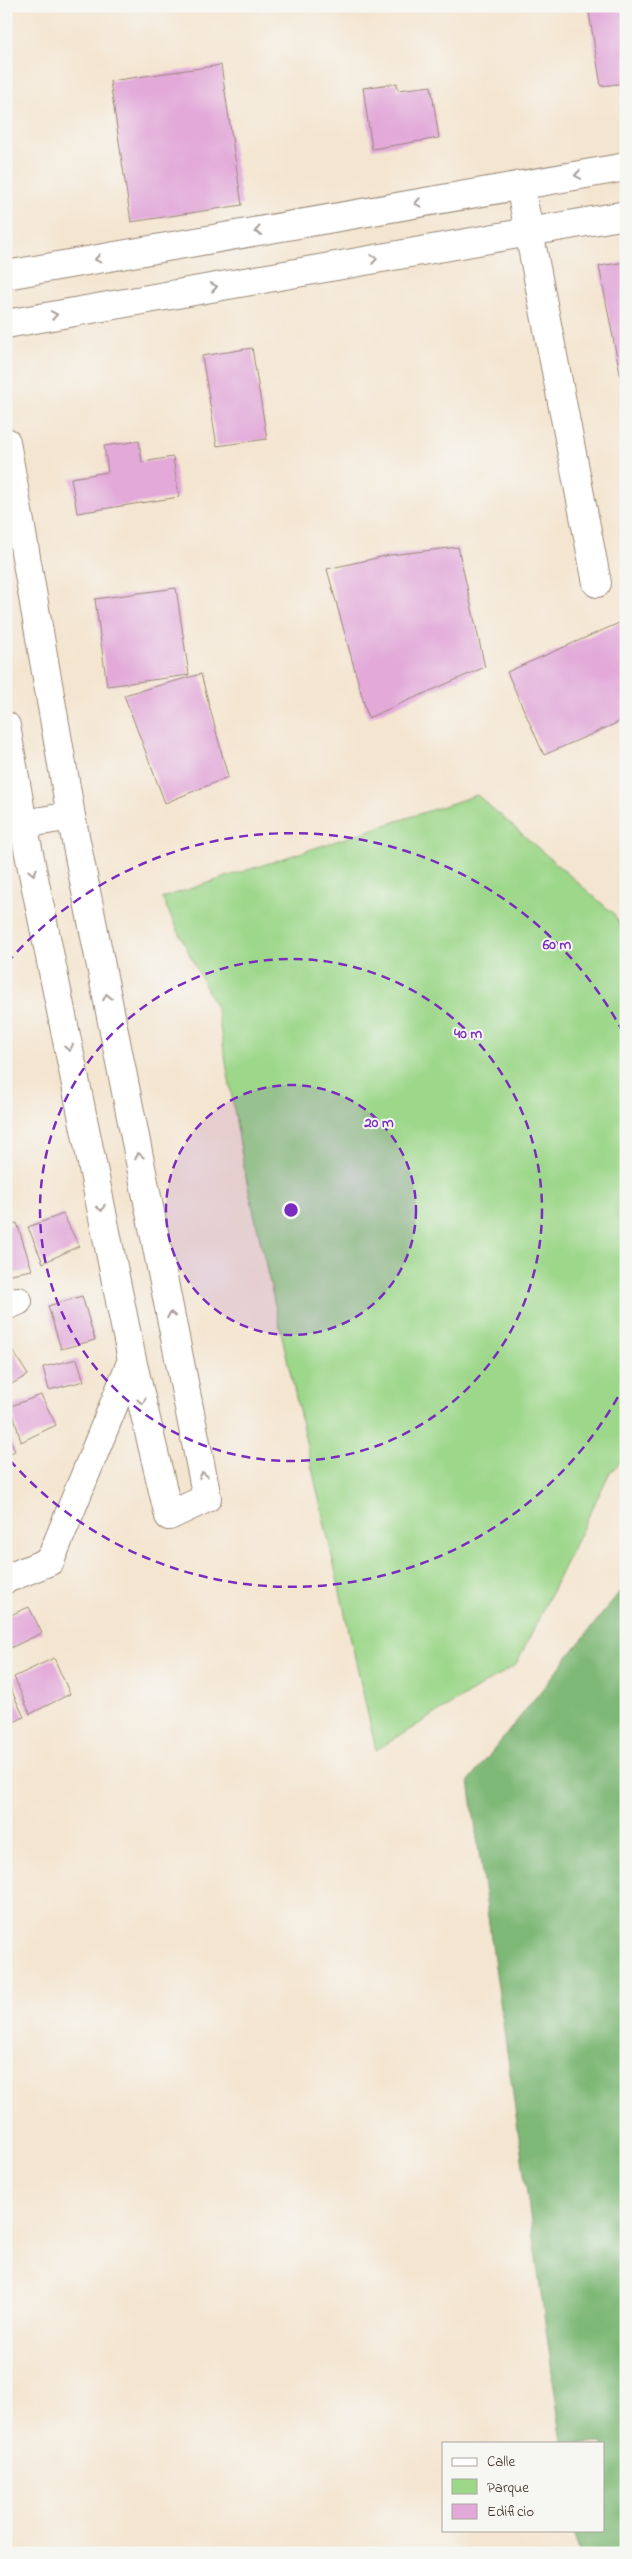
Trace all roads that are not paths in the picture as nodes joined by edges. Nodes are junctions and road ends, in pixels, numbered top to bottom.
1 (626, 166) edge
2 (520, 185) junction
3 (626, 215) edge
4 (530, 232) junction
5 (6, 275) edge
6 (6, 324) edge
7 (6, 442) edge
8 (597, 583) dead end
9 (6, 726) edge
10 (72, 816) junction
11 (15, 826) edge
12 (132, 1360) junction
13 (6, 1579) edge

1 -> 2 street
2 - 4 street
2 -> 5 street
3 - 4 street
6 -> 4 street
4 - 8 street
7 - 10 street
9 - 11 street
10 - 11 street
12 -> 10 street
11 -> 12 street
12 - 13 street

